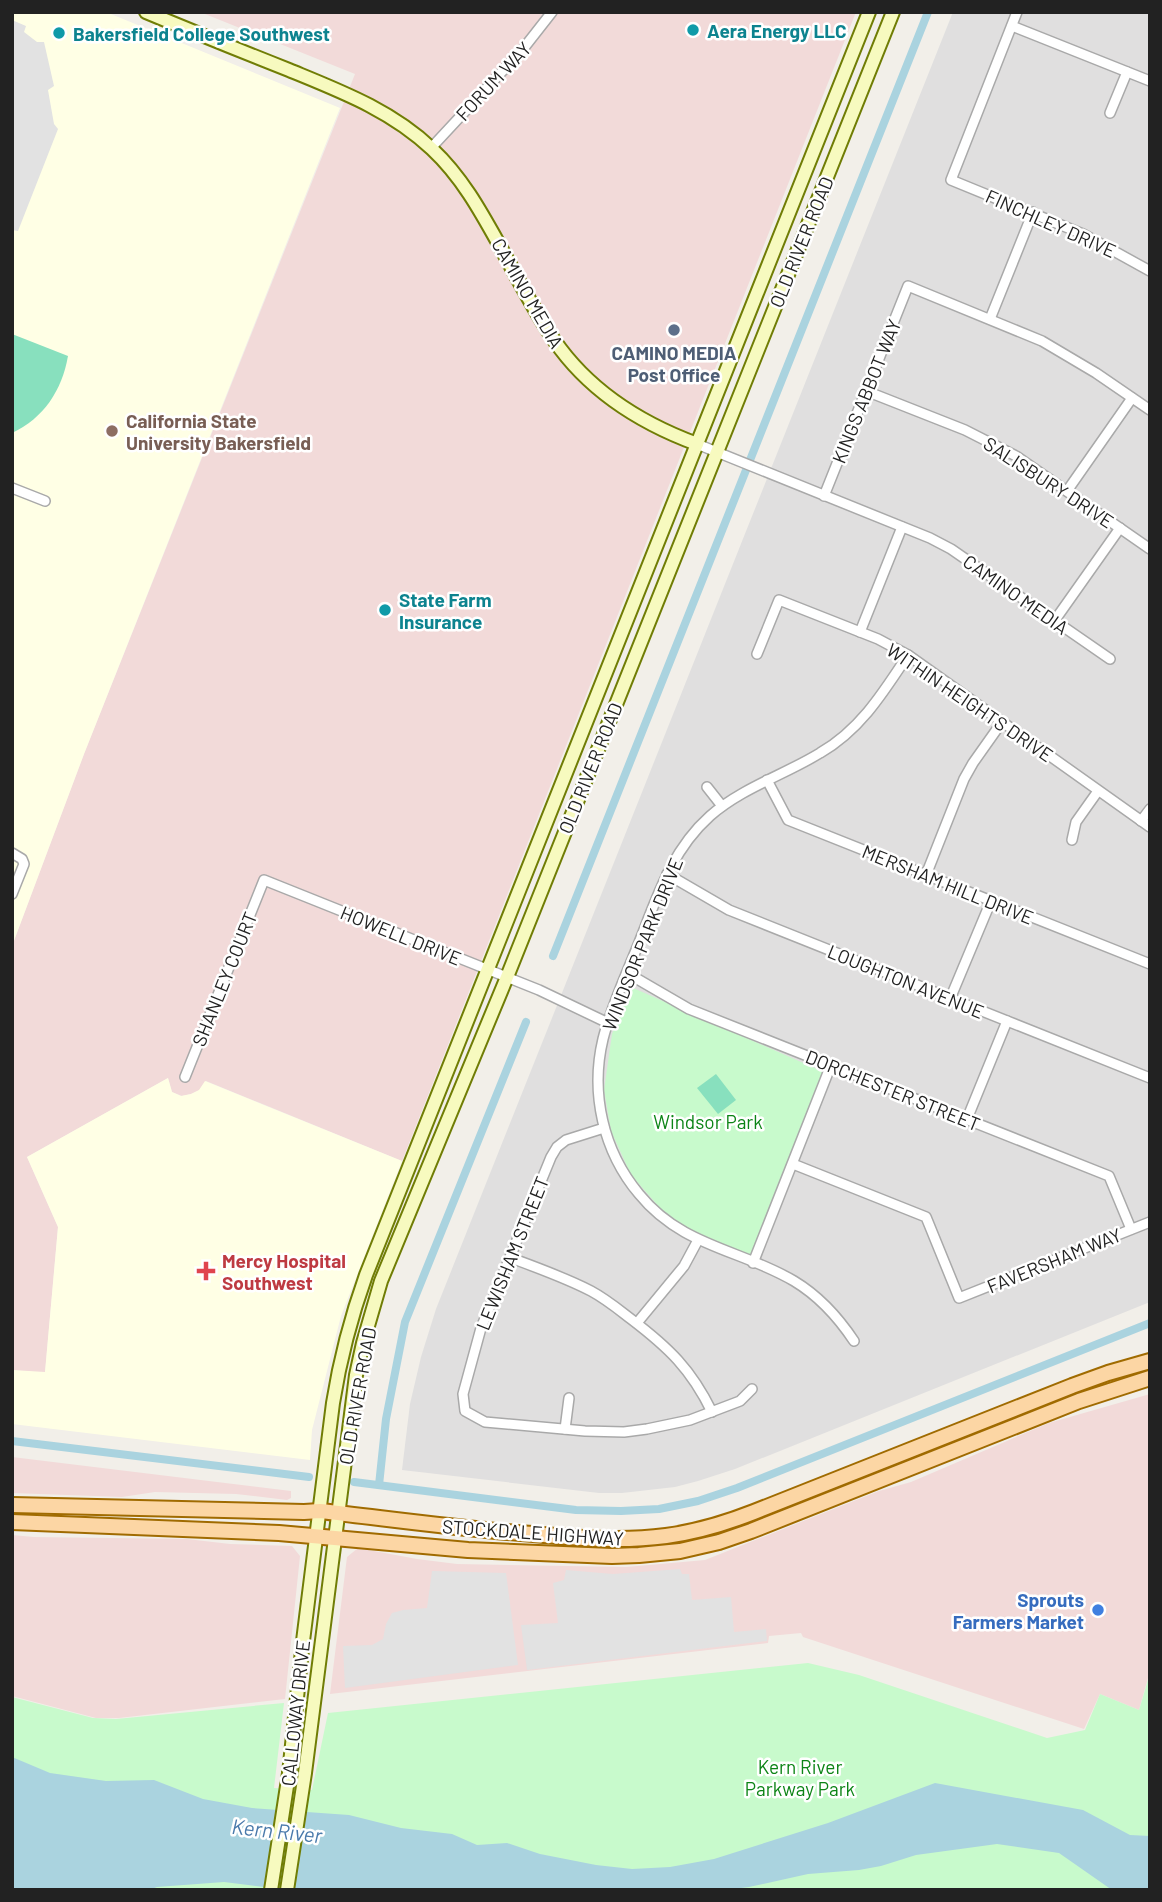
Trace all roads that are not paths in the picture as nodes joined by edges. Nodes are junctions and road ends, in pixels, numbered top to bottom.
1 (146, 12) edge
2 (552, 12) edge
3 (869, 12) edge
4 (893, 12) edge
5 (1017, 12) edge
6 (1012, 26) junction
7 (1127, 72) junction
8 (1150, 81) edge
9 (1110, 113) dead end
10 (431, 148) junction
11 (1033, 212) junction
12 (1150, 271) edge
13 (990, 319) junction
14 (866, 391) junction
15 (1132, 398) junction
16 (1150, 410) edge
17 (697, 444) junction
18 (716, 452) junction
19 (12, 488) edge
20 (1067, 491) junction
21 (824, 496) junction
22 (45, 501) dead end
23 (902, 527) junction
24 (1120, 528) junction
25 (1150, 550) edge
26 (1055, 620) junction
27 (860, 632) junction
28 (757, 654) dead end
29 (908, 656) junction
30 (1110, 659) dead end
31 (1002, 722) junction
32 (767, 780) junction
33 (707, 786) dead end
34 (1098, 791) junction
35 (722, 806) junction
36 (1150, 809) edge
37 (1146, 824) edge
38 (1072, 840) dead end
39 (12, 853) edge
40 (667, 874) junction
41 (926, 875) junction
42 (264, 880) joint
43 (12, 894) edge
44 (990, 901) junction
45 (1150, 964) edge
46 (488, 969) junction
47 (627, 974) junction
48 (507, 977) junction
49 (950, 999) junction
50 (1007, 1021) junction
51 (608, 1023) junction
52 (831, 1065) junction
53 (185, 1077) dead end
54 (1149, 1077) edge
55 (967, 1119) junction
56 (604, 1128) junction
57 (793, 1164) junction
58 (408, 1169) junction
59 (1150, 1222) edge
60 (1131, 1229) junction
61 (399, 1237) junction
62 (698, 1240) junction
63 (511, 1258) junction
64 (753, 1263) junction
65 (637, 1323) junction
66 (854, 1341) dead end
67 (1150, 1361) edge
68 (1150, 1378) edge
69 (752, 1389) dead end
70 (569, 1398) dead end
71 (1038, 1399) junction
72 (712, 1412) junction
73 (565, 1429) junction
74 (964, 1447) junction
75 (12, 1505) edge
76 (222, 1509) junction
77 (320, 1511) junction
78 (338, 1513) junction
79 (12, 1522) edge
80 (134, 1527) junction
81 (317, 1535) junction
82 (335, 1537) junction
83 (591, 1539) junction
84 (499, 1551) junction
85 (271, 1890) edge
86 (287, 1890) edge

1 - 10 main road, CAMINO MEDIA
2 - 10 street, FORUM WAY
3 - 17 main road, OLD RIVER ROAD
4 - 18 main road, OLD RIVER ROAD
5 - 6 street
6 - 7 street
6 - 11 street, FINCHLEY DRIVE
7 - 8 street
7 - 9 street
10 - 17 main road, CAMINO MEDIA
11 - 12 street, FINCHLEY DRIVE
11 - 13 street
13 - 14 street, KINGS ABBOT WAY
13 - 15 street
14 - 20 street, SALISBURY DRIVE
14 - 21 street, KINGS ABBOT WAY
15 - 16 street
15 - 20 street
17 - 18 street, CAMINO MEDIA
17 - 46 main road, OLD RIVER ROAD
18 - 21 street, CAMINO MEDIA
18 - 48 main road, OLD RIVER ROAD
19 - 22 street
20 - 24 street, SALISBURY DRIVE
21 - 23 street, CAMINO MEDIA
23 - 26 street, CAMINO MEDIA
23 - 27 street
24 - 25 street, SALISBURY DRIVE
24 - 26 street
26 - 30 street, CAMINO MEDIA
27 - 28 street, WITHIN HEIGHTS DRIVE
27 - 29 street, WITHIN HEIGHTS DRIVE
29 - 31 street, WITHIN HEIGHTS DRIVE
29 - 32 street, WINDSOR PARK DRIVE
31 - 34 street, WITHIN HEIGHTS DRIVE
31 - 41 street
32 - 35 street, WINDSOR PARK DRIVE
32 - 41 street, MERSHAM HILL DRIVE
33 - 35 street
34 - 37 street, WITHIN HEIGHTS DRIVE
34 - 38 street
35 - 40 street, WINDSOR PARK DRIVE
36 - 37 street
39 - 43 street
40 - 47 street, WINDSOR PARK DRIVE
40 - 49 street, LOUGHTON AVENUE
41 - 44 street, MERSHAM HILL DRIVE
42 - 46 street, HOWELL DRIVE
42 - 53 street, SHANLEY COURT
44 - 45 street, MERSHAM HILL DRIVE
44 - 49 street
46 - 48 street, HOWELL DRIVE
46 - 58 main road, OLD RIVER ROAD
47 - 51 street, WINDSOR PARK DRIVE
47 - 52 street, DORCHESTER STREET
48 - 51 street, HOWELL DRIVE
48 - 61 main road, OLD RIVER ROAD
49 - 50 street, LOUGHTON AVENUE
50 - 54 street, LOUGHTON AVENUE
50 - 55 street
51 - 56 street, WINDSOR PARK DRIVE
52 - 55 street, DORCHESTER STREET
52 - 57 street
55 - 60 street, DORCHESTER STREET
56 - 62 street, WINDSOR PARK DRIVE
56 - 63 street, LEWISHAM STREET
57 - 60 street, FAVERSHAM WAY
57 - 64 street
58 - 61 main road
58 - 77 main road, OLD RIVER ROAD
59 - 60 street, FAVERSHAM WAY
61 - 78 main road, OLD RIVER ROAD
62 - 64 street, WINDSOR PARK DRIVE
62 - 65 street
63 - 65 street
63 - 73 street, LEWISHAM STREET
64 - 66 street, WINDSOR PARK DRIVE
65 - 72 street
67 - 71 main road, STOCKDALE HIGHWAY
68 - 74 main road, STOCKDALE HIGHWAY
69 - 72 street
70 - 73 street
71 - 74 main road
71 - 83 main road, STOCKDALE HIGHWAY
72 - 73 street
74 - 84 main road, STOCKDALE HIGHWAY
75 - 76 main road, STOCKDALE HIGHWAY
76 - 77 main road, STOCKDALE HIGHWAY
76 - 80 main road
77 - 78 main road, STOCKDALE HIGHWAY
77 - 81 main road, OLD RIVER ROAD
78 - 82 main road, OLD RIVER ROAD
78 - 83 main road, STOCKDALE HIGHWAY
79 - 80 main road, STOCKDALE HIGHWAY
80 - 81 main road, STOCKDALE HIGHWAY
81 - 82 main road, STOCKDALE HIGHWAY
81 - 85 main road, CALLOWAY DRIVE
82 - 84 main road, STOCKDALE HIGHWAY
82 - 86 main road, CALLOWAY DRIVE
83 - 84 main road

